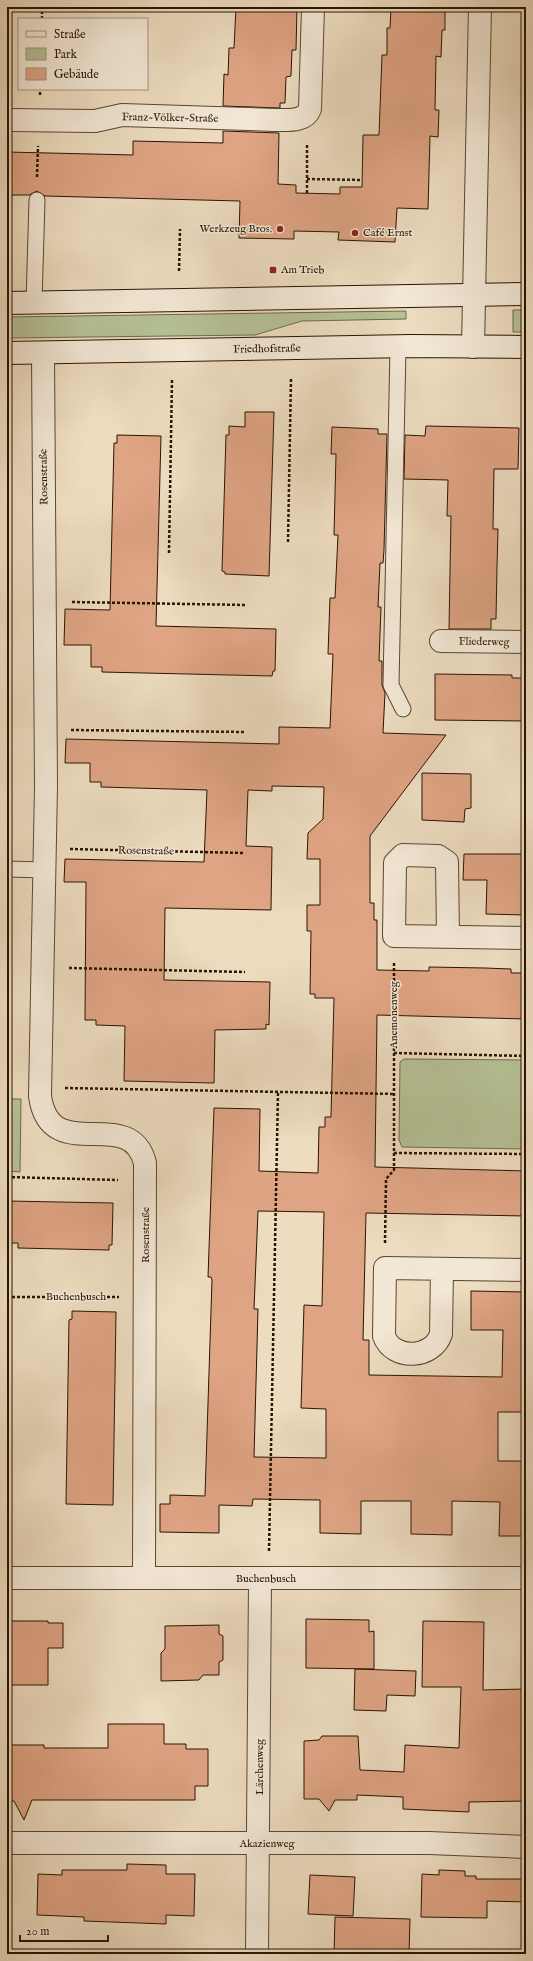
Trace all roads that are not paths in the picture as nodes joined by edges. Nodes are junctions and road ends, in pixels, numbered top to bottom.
1 (313, 7) edge
2 (480, 7) edge
3 (7, 120) edge
4 (37, 200) dead end
5 (526, 294) edge
6 (473, 296) junction
7 (34, 302) junction
8 (7, 303) edge
9 (398, 347) junction
10 (472, 347) junction
11 (526, 347) edge
12 (7, 353) edge
13 (44, 353) junction
14 (441, 641) dead end
15 (526, 642) edge
16 (403, 710) dead end
17 (45, 860) junction
18 (7, 869) edge
19 (448, 937) junction
20 (526, 938) edge
21 (442, 1269) junction
22 (526, 1270) edge
23 (7, 1578) edge
24 (144, 1578) junction
25 (526, 1578) edge
26 (260, 1579) junction
27 (7, 1843) edge
28 (259, 1844) junction
29 (526, 1847) edge
30 (257, 1954) edge

1 - 3 street, Franz-Völker-Straße
2 - 6 street
4 - 7 lane
5 - 6 street
6 - 7 street
6 - 10 street
7 - 8 street
9 - 10 street, Friedhofstraße
9 - 13 street, Friedhofstraße
9 - 16 lane
10 - 11 street, Friedhofstraße
12 - 13 street, Friedhofstraße
13 - 17 street, Rosenstraße
14 - 15 street, Fliederweg
17 - 18 lane
17 - 24 street, Rosenstraße
19 - 19 street
19 - 20 street
21 - 21 street
21 - 22 street
23 - 24 street, Buchenbusch
24 - 26 street, Buchenbusch
25 - 26 street, Buchenbusch
26 - 28 street, Lärchenweg
27 - 28 street, Akazienweg
28 - 29 street, Akazienweg
28 - 30 street, Lärchenweg

